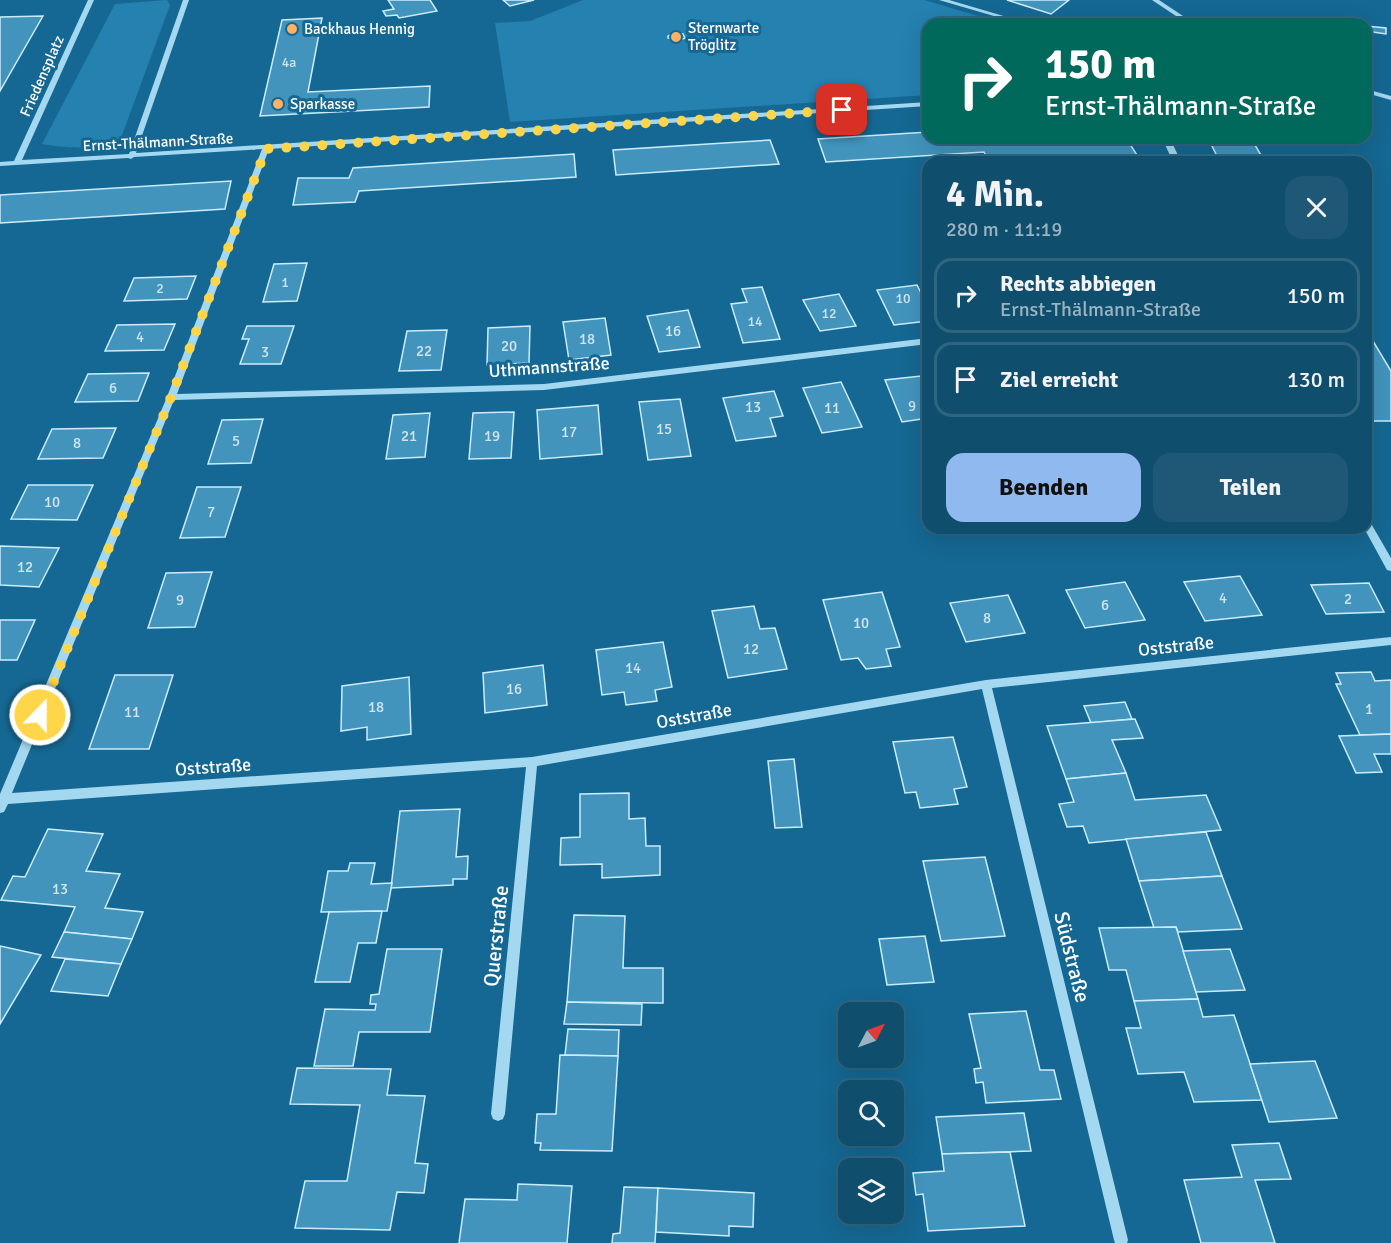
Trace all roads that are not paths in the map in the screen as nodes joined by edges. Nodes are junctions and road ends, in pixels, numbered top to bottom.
1 (91, 0) edge
2 (186, 0) edge
3 (942, 0) edge
4 (1155, 0) edge
5 (1006, 18) edge
6 (1183, 18) edge
7 (1372, 93) edge
8 (1391, 98) edge
9 (922, 104) edge
10 (266, 149) junction
11 (131, 157) junction
12 (17, 163) junction
13 (0, 164) edge
14 (922, 342) edge
15 (171, 397) junction
16 (1372, 534) edge
17 (1391, 567) edge
18 (1391, 641) edge
19 (986, 684) junction
20 (532, 762) junction
21 (2, 802) edge
22 (498, 1114) dead end
23 (1121, 1240) dead end

1 - 12 street, Friedensplatz
2 - 11 street
3 - 5 street
4 - 6 street
7 - 8 street
9 - 10 street, Ernst-Thälmann-Straße
10 - 11 street, Ernst-Thälmann-Straße
10 - 15 street
11 - 12 street, Ernst-Thälmann-Straße
12 - 13 street, Ernst-Thälmann-Straße
14 - 15 street, Uthmannstraße
15 - 21 street
16 - 17 street
18 - 19 street, Oststraße
19 - 20 street, Oststraße
19 - 23 street, Südstraße
20 - 21 street, Oststraße
20 - 22 street, Querstraße

